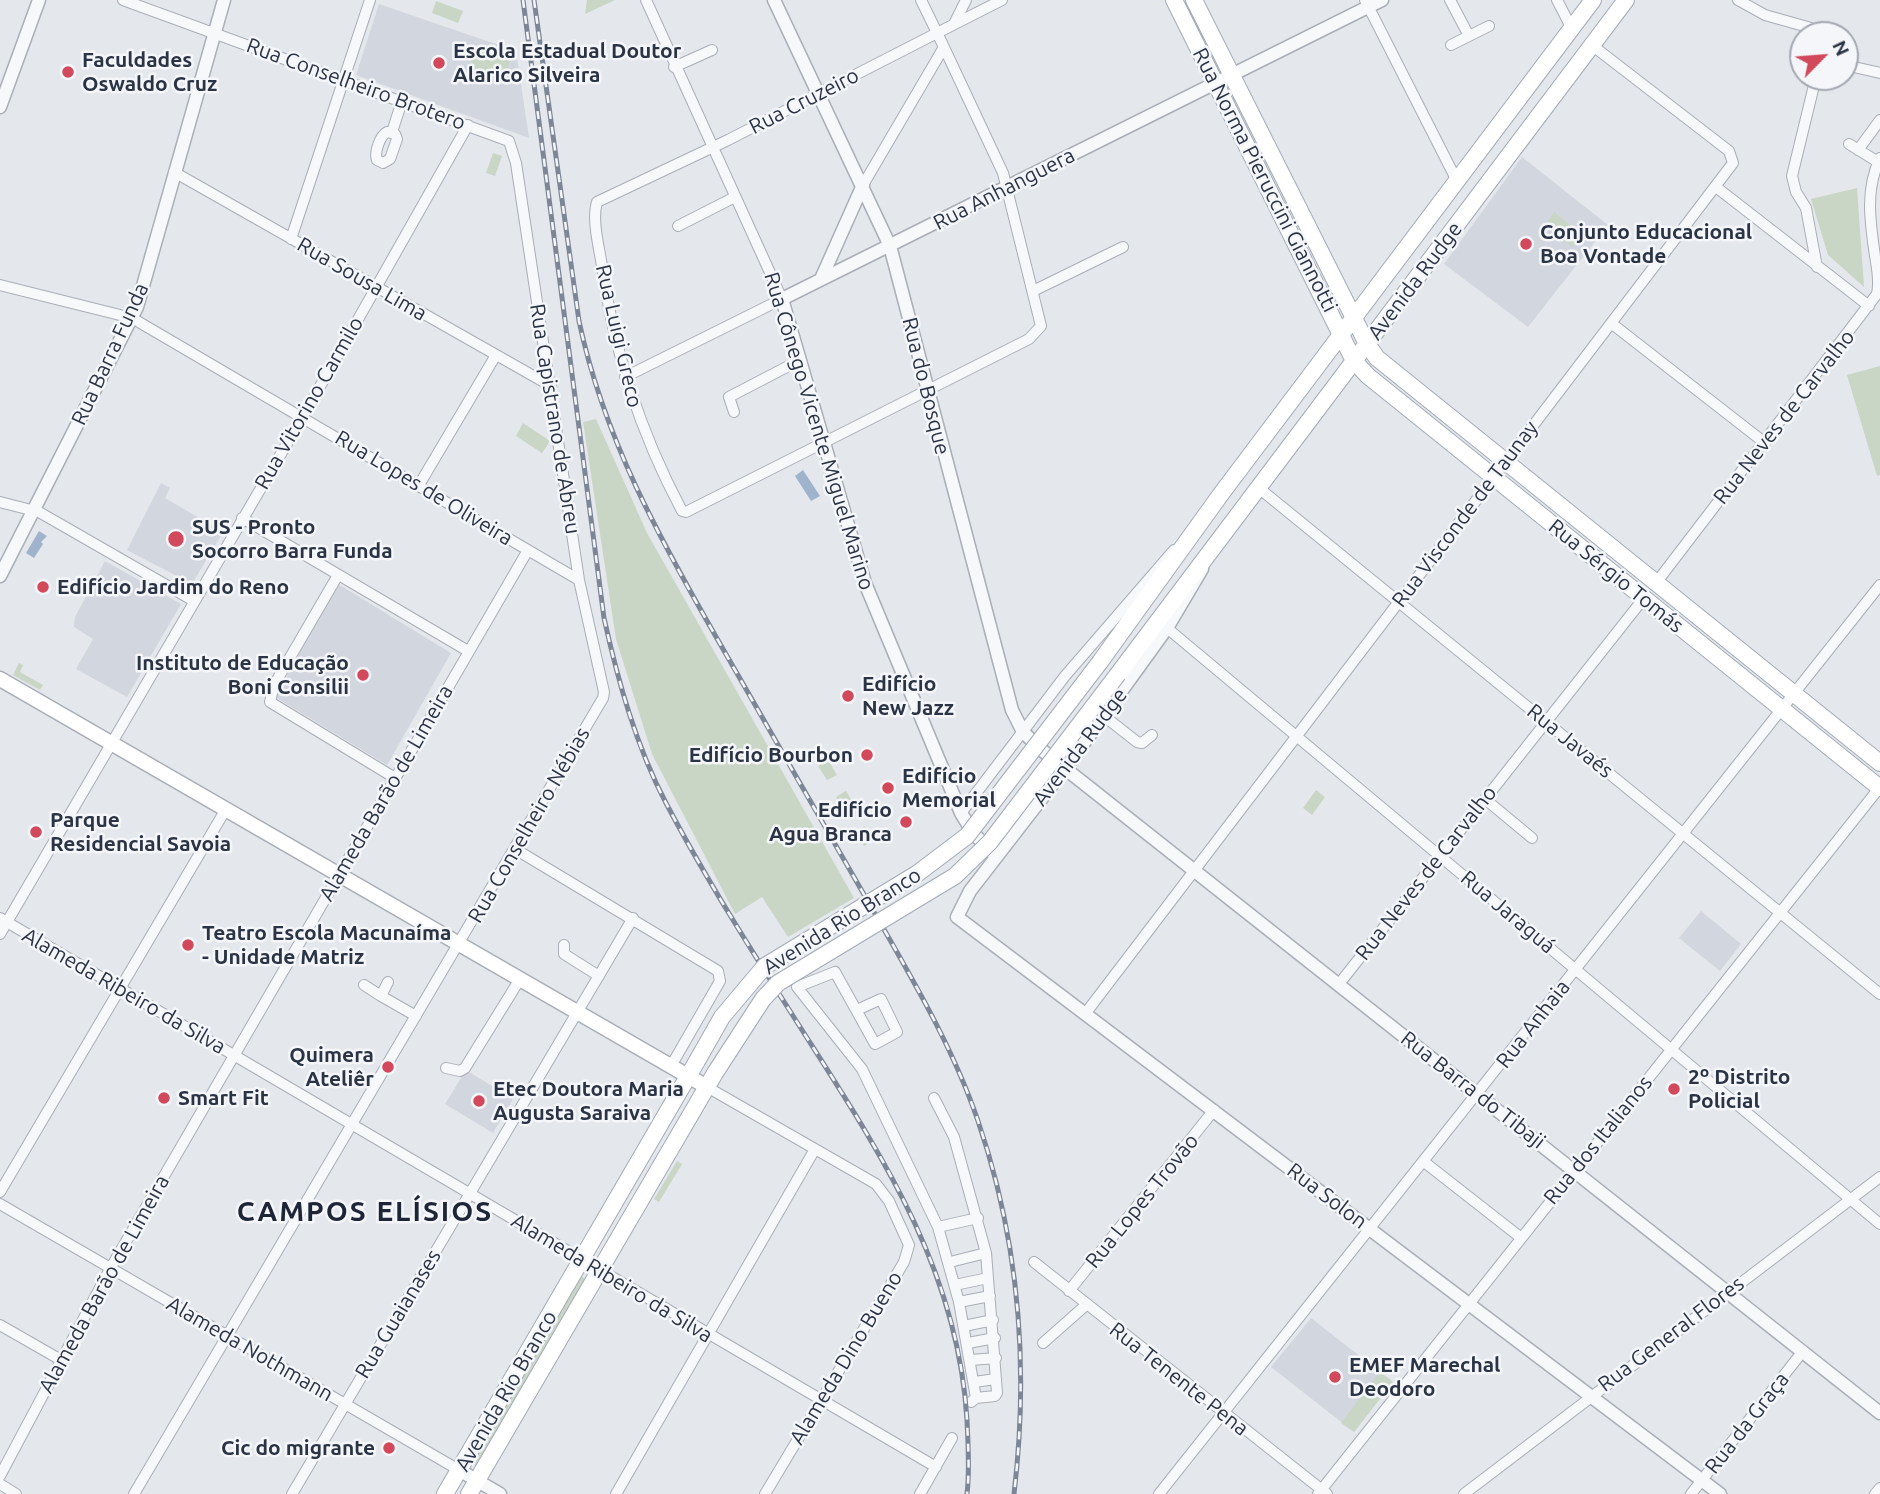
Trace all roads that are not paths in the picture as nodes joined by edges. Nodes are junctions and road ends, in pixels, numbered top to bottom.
1 (39, 0) edge
2 (123, 0) edge
3 (224, 0) edge
4 (370, 0) edge
5 (646, 0) edge
6 (774, 0) edge
7 (920, 0) edge
8 (966, 0) edge
9 (1002, 0) edge
10 (1174, 0) edge
11 (1194, 0) edge
12 (1382, 0) edge
13 (1450, 0) edge
14 (1558, 0) edge
15 (1593, 0) edge
16 (1626, 0) edge
17 (1738, 0) edge
18 (1366, 4) edge
19 (1789, 22) edge
20 (954, 24) junction
21 (1489, 26) dead end
22 (1572, 29) junction
23 (213, 32) junction
24 (937, 33) junction
25 (1469, 36) junction
26 (1451, 45) dead end
27 (1593, 46) junction
28 (944, 47) junction
29 (712, 50) dead end
30 (674, 67) junction
31 (1859, 69) edge
32 (1880, 74) edge
33 (1231, 75) junction
34 (344, 80) junction
35 (1216, 83) junction
36 (1813, 91) edge
37 (819, 94) junction
38 (402, 101) junction
39 (0, 107) edge
40 (1880, 120) edge
41 (468, 125) junction
42 (392, 132) dead end
43 (509, 141) joint
44 (712, 148) junction
45 (1879, 160) edge
46 (174, 172) junction
47 (1457, 181) junction
48 (863, 185) junction
49 (1716, 187) junction
50 (1006, 188) junction
51 (605, 197) joint
52 (735, 197) junction
53 (850, 209) junction
54 (875, 211) junction
55 (678, 226) dead end
56 (291, 239) junction
57 (890, 246) junction
58 (1123, 247) dead end
59 (1817, 267) junction
60 (821, 279) junction
61 (0, 285) edge
62 (374, 287) junction
63 (1033, 291) junction
64 (782, 299) junction
65 (1869, 306) junction
66 (132, 318) junction
67 (1354, 320) junction
68 (1611, 323) junction
69 (1343, 336) junction
70 (1367, 344) junction
71 (496, 355) junction
72 (800, 360) junction
73 (1354, 361) junction
74 (625, 377) junction
75 (551, 386) junction
76 (927, 388) junction
77 (734, 412) dead end
78 (303, 415) junction
79 (823, 441) junction
80 (1765, 443) junction
81 (1504, 462) junction
82 (1493, 477) junction
83 (419, 485) junction
84 (1260, 489) junction
85 (0, 502) edge
86 (35, 510) junction
87 (242, 518) junction
88 (1193, 534) junction
89 (528, 550) junction
90 (1204, 562) junction
91 (338, 575) junction
92 (0, 576) edge
93 (579, 580) junction
94 (1656, 583) junction
95 (1880, 585) edge
96 (1644, 598) junction
97 (194, 601) junction
98 (1399, 601) junction
99 (1167, 628) junction
100 (468, 651) junction
101 (1100, 662) joint
102 (1118, 674) joint
103 (0, 679) edge
104 (1795, 693) junction
105 (603, 698) joint
106 (1782, 709) junction
107 (1104, 716) junction
108 (1546, 722) junction
109 (1023, 732) junction
110 (1152, 735) dead end
111 (1296, 737) junction
112 (112, 743) junction
113 (1880, 763) edge
114 (1066, 768) junction
115 (395, 778) junction
116 (1880, 787) edge
117 (1485, 799) junction
118 (226, 809) junction
119 (961, 813) junction
120 (1682, 833) junction
121 (1532, 838) dead end
122 (515, 849) junction
123 (998, 856) junction
124 (1440, 856) junction
125 (1196, 870) junction
126 (339, 874) junction
127 (970, 891) joint
128 (1780, 913) junction
129 (633, 918) junction
130 (4, 920) edge
131 (0, 933) edge
132 (459, 943) junction
133 (564, 945) dead end
134 (1576, 969) junction
135 (598, 976) junction
136 (520, 979) junction
137 (388, 982) dead end
138 (1339, 984) junction
139 (363, 985) dead end
140 (121, 989) junction
141 (1880, 995) edge
142 (381, 996) junction
143 (857, 1010) junction
144 (577, 1012) junction
145 (1085, 1014) junction
146 (416, 1016) junction
147 (1670, 1049) junction
148 (234, 1056) junction
149 (671, 1066) junction
150 (446, 1068) dead end
151 (689, 1076) junction
152 (711, 1080) junction
153 (1478, 1093) junction
154 (934, 1098) dead end
155 (1214, 1110) junction
156 (352, 1125) junction
157 (815, 1149) junction
158 (1423, 1161) junction
159 (1576, 1169) junction
160 (1880, 1177) edge
161 (0, 1192) edge
162 (470, 1194) junction
163 (1850, 1200) junction
164 (0, 1204) edge
165 (978, 1218) junction
166 (1880, 1224) edge
167 (939, 1227) junction
168 (1369, 1228) junction
169 (1520, 1237) junction
170 (986, 1253) junction
171 (582, 1261) junction
172 (950, 1262) junction
173 (1034, 1262) dead end
174 (110, 1269) junction
175 (601, 1272) junction
176 (988, 1279) junction
177 (955, 1285) junction
178 (1069, 1291) junction
179 (1729, 1292) junction
180 (990, 1296) junction
181 (959, 1303) junction
182 (1470, 1303) junction
183 (1086, 1305) junction
184 (993, 1320) junction
185 (0, 1325) edge
186 (964, 1326) junction
187 (707, 1334) junction
188 (228, 1336) junction
189 (995, 1338) junction
190 (968, 1343) junction
191 (1043, 1343) dead end
192 (1803, 1351) junction
193 (996, 1358) junction
194 (61, 1360) junction
195 (971, 1360) junction
196 (996, 1379) junction
197 (974, 1382) junction
198 (1591, 1394) junction
199 (821, 1400) junction
200 (345, 1404) junction
201 (1223, 1413) junction
202 (1880, 1413) edge
203 (953, 1438) dead end
204 (936, 1467) junction
205 (459, 1470) junction
206 (0, 1476) edge
207 (1702, 1480) junction
208 (0, 1484) edge
209 (473, 1487) edge
210 (1880, 1488) edge
211 (1322, 1492) edge
212 (16, 1494) edge
213 (134, 1494) edge
214 (292, 1494) edge
215 (445, 1494) edge
216 (500, 1494) edge
217 (616, 1494) edge
218 (765, 1494) edge
219 (920, 1494) edge
220 (1159, 1494) edge
221 (1464, 1494) edge
222 (1680, 1494) edge
223 (1689, 1494) edge
224 (1720, 1494) edge
225 (1875, 1494) edge

1 - 39 street
2 - 23 street, Rua Conselheiro Brotero
3 - 23 street, Rua Barra Funda
4 - 34 street
5 - 30 street, Rua Cônego Vicente Miguel Marino
6 - 37 street, Rua do Bosque
7 - 24 street
8 - 20 street
9 - 20 street, Rua Cruzeiro
10 - 35 main road, Rua Norma Pieruccini Giannotti
11 - 33 main road, Rua Norma Pieruccini Giannotti
12 - 18 street, Rua Anhanguera
13 - 25 street
14 - 22 street
15 - 22 main road, Avenida Rudge
16 - 27 main road, Avenida Rudge
17 - 19 street
18 - 33 street, Rua Anhanguera
18 - 47 street
20 - 24 street, Rua Cruzeiro
21 - 25 street
22 - 47 main road, Avenida Rudge
23 - 34 street, Rua Conselheiro Brotero
23 - 46 street, Rua Barra Funda
24 - 28 street
24 - 37 street, Rua Cruzeiro
25 - 26 street
27 - 49 street, Rua Visconde de Taunay
27 - 70 main road, Avenida Rudge
28 - 48 street
28 - 50 street
29 - 30 street
30 - 44 street, Rua Cônego Vicente Miguel Marino
31 - 32 street
33 - 35 street, Rua Anhanguera
33 - 67 main road, Rua Norma Pieruccini Giannotti
34 - 38 street, Rua Conselheiro Brotero
34 - 56 street
35 - 50 street, Rua Anhanguera
35 - 69 main road, Rua Norma Pieruccini Giannotti
36 - 59 street
37 - 44 street, Rua Cruzeiro
37 - 48 street, Rua do Bosque
38 - 41 street, Rua Conselheiro Brotero
38 - 42 street
40 - 45 street
41 - 43 street, Rua Conselheiro Brotero
41 - 62 street, Rua Vitorino Carmilo
43 - 75 street, Rua Capistrano de Abreu
44 - 51 street, Rua Cruzeiro
44 - 52 street, Rua Cônego Vicente Miguel Marino
45 - 65 street, Rua Neves de Carvalho
46 - 56 street, Rua Sousa Lima
46 - 66 street, Rua Barra Funda
47 - 67 main road, Avenida Rudge
48 - 53 street
48 - 54 street, Rua do Bosque
49 - 59 street
49 - 68 street, Rua Visconde de Taunay
50 - 57 street, Rua Anhanguera
50 - 63 street
51 - 74 street, Rua Luigi Greco
52 - 55 street
52 - 64 street, Rua Cônego Vicente Miguel Marino
53 - 54 street
53 - 60 street
54 - 57 street, Rua do Bosque
56 - 62 street, Rua Sousa Lima
57 - 60 street, Rua Anhanguera
57 - 76 street, Rua do Bosque
58 - 63 street
59 - 65 street
60 - 64 street, Rua Anhanguera
61 - 66 street, Rua Lopes de Oliveira
62 - 71 street, Rua Sousa Lima
62 - 78 street, Rua Vitorino Carmilo
63 - 76 street
64 - 72 street, Rua Cônego Vicente Miguel Marino
64 - 74 street, Rua Anhanguera
65 - 80 street, Rua Neves de Carvalho
66 - 78 street, Rua Lopes de Oliveira
66 - 86 street, Rua Barra Funda
67 - 69 main road, Avenida Rudge
67 - 70 main road, Rua Norma Pieruccini Giannotti
68 - 80 street
68 - 81 street, Rua Visconde de Taunay
69 - 73 main road, Rua Norma Pieruccini Giannotti
69 - 88 main road, Avenida Rudge
70 - 73 main road, Avenida Rudge
70 - 81 main road, Rua Sérgio Tomás
71 - 75 street, Rua Sousa Lima
71 - 83 street
72 - 77 street
72 - 79 street, Rua Cônego Vicente Miguel Marino
73 - 82 main road, Rua Sérgio Tomás
73 - 84 main road, Avenida Rudge
74 - 79 street, Rua Luigi Greco
75 - 93 street, Rua Capistrano de Abreu
76 - 79 street
76 - 109 street, Rua do Bosque
78 - 83 street, Rua Lopes de Oliveira
78 - 87 street, Rua Vitorino Carmilo
79 - 119 street, Rua Cônego Vicente Miguel Marino
80 - 94 street, Rua Neves de Carvalho
81 - 82 street, Rua Visconde de Taunay
81 - 94 main road, Rua Sérgio Tomás
82 - 96 main road, Rua Sérgio Tomás
82 - 98 street, Rua Visconde de Taunay
83 - 89 street, Rua Lopes de Oliveira
84 - 90 main road, Avenida Rudge
84 - 98 street, Rua Javaés
85 - 86 street
86 - 92 street, Rua Barra Funda
86 - 97 street
87 - 91 street
87 - 97 street, Rua Vitorino Carmilo
88 - 101 main road, Avenida Rudge
88 - 109 street, Avenida Rudge
89 - 93 street, Rua Lopes de Oliveira
89 - 100 street, Alameda Barão de Limeira
90 - 99 street, Avenida Rudge
90 - 102 main road, Avenida Rudge
91 - 100 street
91 - 115 street
93 - 105 street, Rua Capistrano de Abreu
94 - 104 main road, Rua Sérgio Tomás
95 - 104 street, Rua Anhaia
96 - 106 main road, Rua Sérgio Tomás
96 - 108 street, Rua Neves de Carvalho
97 - 112 street, Rua Vitorino Carmilo
98 - 108 street, Rua Javaés
98 - 111 street, Rua Visconde de Taunay
99 - 107 street, Avenida Rudge
99 - 111 street, Rua Jaraguá
100 - 115 street, Alameda Barão de Limeira
101 - 151 main road, Avenida Rio Branco, bridge
102 - 152 main road, Avenida Rio Branco, bridge
103 - 112 main road
104 - 106 street, Rua Anhaia
104 - 113 main road, Rua Sérgio Tomás
105 - 122 street, Rua Conselheiro Nébias
106 - 116 main road, Rua Sérgio Tomás
106 - 120 street, Rua Anhaia
107 - 110 street
107 - 114 street, Avenida Rudge
108 - 117 street, Rua Neves de Carvalho
108 - 120 street, Rua Javaés
109 - 114 street, Rua do Bosque
109 - 119 street, Avenida Rudge
111 - 124 street, Rua Jaraguá
111 - 125 street, Rua Visconde de Taunay
112 - 118 main road
112 - 130 street, Rua Vitorino Carmilo
114 - 123 street, Avenida Rudge
114 - 125 street, Rua Barra do Tibaji
115 - 126 street, Alameda Barão de Limeira
116 - 128 street, Rua dos Italianos
117 - 121 street
117 - 124 street, Rua Neves de Carvalho
118 - 126 main road
118 - 140 street
119 - 123 street, Rua Cônego Vicente Miguel Marino
120 - 128 street, Rua Javaés
120 - 134 street, Rua Anhaia
122 - 129 street
122 - 132 street, Rua Conselheiro Nébias
123 - 127 street, Avenida Rudge
124 - 134 street, Rua Jaraguá
124 - 138 street, Rua Neves de Carvalho
125 - 138 street, Rua Barra do Tibaji
125 - 145 street, Rua Visconde de Taunay
126 - 132 main road
126 - 148 street, Alameda Barão de Limeira
127 - 145 street, Rua Solon
128 - 141 street, Rua Javaés
128 - 147 street, Rua dos Italianos
129 - 135 street, Rua Guaianases
129 - 149 street
130 - 131 street, Rua Vitorino Carmilo
130 - 140 street, Alameda Ribeiro da Silva
132 - 136 main road
132 - 146 street, Rua Conselheiro Nébias
133 - 135 street
134 - 147 street, Rua Jaraguá
134 - 153 street, Rua Anhaia
135 - 144 street, Rua Guaianases
136 - 144 main road
136 - 150 street
137 - 142 street
138 - 153 street, Rua Barra do Tibaji
139 - 142 street
140 - 148 street, Alameda Ribeiro da Silva
140 - 161 street
142 - 146 street
143 - 143 street
143 - 167 street
144 - 149 main road
144 - 162 street, Rua Guaianases
145 - 155 street, Rua Solon
146 - 156 street, Rua Conselheiro Nébias
147 - 159 street, Rua dos Italianos
147 - 163 street, Rua Jaraguá
148 - 156 street, Alameda Ribeiro da Silva
148 - 174 street, Alameda Barão de Limeira
149 - 151 main road
151 - 152 main road
151 - 171 main road, Avenida Rio Branco
152 - 157 street, Alameda Dino Bueno
152 - 175 main road, Avenida Rio Branco
153 - 158 street, Rua Anhaia
153 - 159 street, Rua Barra do Tibaji
154 - 165 street
155 - 168 street, Rua Solon
155 - 178 street, Rua Lopes Trovão
156 - 162 street, Alameda Ribeiro da Silva
156 - 188 street, Rua Conselheiro Nébias
157 - 187 street
157 - 199 street, Alameda Dino Bueno
158 - 168 street, Rua Anhaia
158 - 169 street
159 - 169 street, Rua dos Italianos
159 - 179 street, Rua Barra do Tibaji
160 - 163 street, Rua General Flores
162 - 171 street, Alameda Ribeiro da Silva
162 - 200 street, Rua Guaianases
163 - 166 street, Rua Jaraguá
163 - 179 street, Rua General Flores
164 - 174 street, Alameda Nothmann
165 - 167 street
165 - 170 street
167 - 172 street
168 - 182 street, Rua Solon
168 - 201 street, Rua Anhaia
169 - 182 street, Rua dos Italianos
170 - 172 street
170 - 176 street
171 - 175 street, Alameda Ribeiro da Silva
171 - 205 main road, Avenida Rio Branco
172 - 177 street
173 - 178 street, Rua Tenente Pena
174 - 188 street, Alameda Nothmann
174 - 194 street, Alameda Barão de Limeira
175 - 187 street, Alameda Ribeiro da Silva
175 - 209 main road, Avenida Rio Branco
176 - 177 street
176 - 180 street
177 - 181 street
178 - 183 street, Rua Tenente Pena
179 - 192 street, Rua Barra do Tibaji
179 - 198 street, Rua General Flores
180 - 181 street
180 - 184 street
181 - 186 street
182 - 198 street, Rua Solon
182 - 211 street, Rua dos Italianos
183 - 191 street
183 - 201 street, Rua Tenente Pena
184 - 186 street
184 - 189 street
185 - 194 street
186 - 190 street
187 - 199 street, Alameda Ribeiro da Silva
187 - 217 street
188 - 200 street, Alameda Nothmann
188 - 213 street, Rua Conselheiro Nébias
189 - 190 street
189 - 193 street
190 - 195 street
192 - 202 street, Rua Barra do Tibaji
192 - 207 street, Rua da Graça
193 - 195 street
193 - 196 street
194 - 206 street, Alameda Barão de Limeira
195 - 197 street
196 - 197 street
196 - 197 street
198 - 207 street, Rua Solon
198 - 221 street, Rua General Flores
199 - 204 street, Alameda Ribeiro da Silva
199 - 218 street, Alameda Dino Bueno
200 - 205 street, Alameda Nothmann
200 - 214 street, Rua Guaianases
201 - 211 street, Rua Tenente Pena
201 - 220 street, Rua Anhaia
203 - 204 street
204 - 219 street
205 - 209 street, Alameda Nothmann
205 - 215 main road, Avenida Rio Branco
207 - 223 street, Rua da Graça
207 - 224 street, Rua Solon
208 - 212 street
209 - 216 street, Alameda Nothmann
210 - 225 street
222 - 223 street

